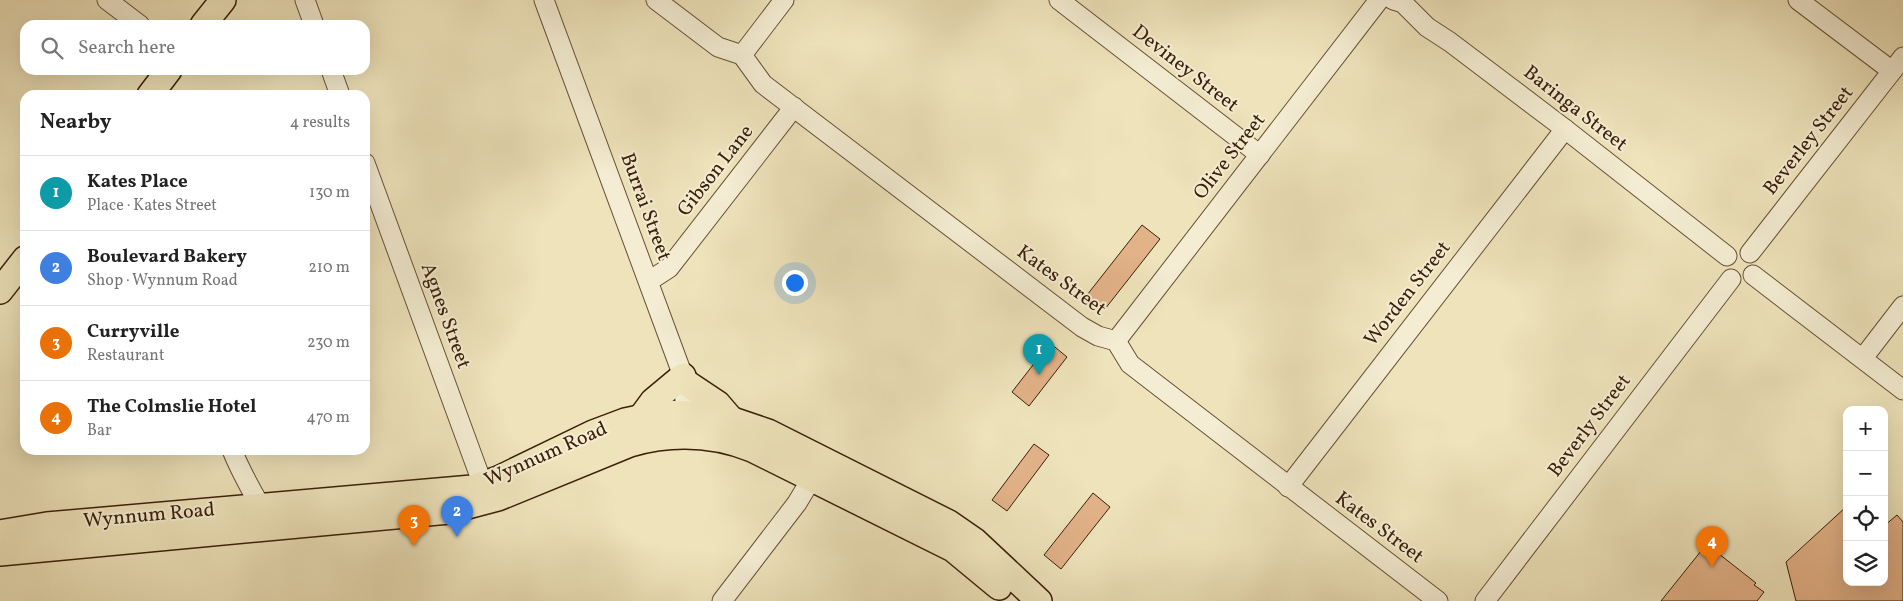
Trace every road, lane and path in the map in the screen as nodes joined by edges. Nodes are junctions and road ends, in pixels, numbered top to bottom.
1 (107, 0) edge
2 (223, 0) edge
3 (305, 0) edge
4 (544, 0) edge
5 (656, 0) edge
6 (784, 0) edge
7 (1059, 0) edge
8 (1379, 0) edge
9 (1798, 0) edge
10 (1400, 1) edge
11 (133, 20) edge
12 (207, 20) edge
13 (312, 20) edge
14 (742, 55) junction
15 (1898, 64) edge
16 (164, 75) edge
17 (333, 75) edge
18 (154, 90) edge
19 (338, 90) edge
20 (794, 106) junction
21 (1565, 129) junction
22 (1260, 155) junction
23 (370, 177) edge
24 (1750, 253) junction
25 (1727, 256) junction
26 (20, 265) edge
27 (1753, 275) junction
28 (1731, 279) junction
29 (649, 281) junction
30 (0, 291) edge
31 (1903, 306) edge
32 (1116, 341) junction
33 (1863, 358) junction
34 (684, 379) junction
35 (1903, 390) edge
36 (642, 416) junction
37 (730, 418) junction
38 (687, 423) junction
39 (234, 455) edge
40 (240, 471) junction
41 (812, 478) junction
42 (483, 485) junction
43 (1288, 487) junction
44 (343, 500) junction
45 (262, 507) junction
46 (234, 509) junction
47 (431, 513) junction
48 (141, 517) junction
49 (87, 521) junction
50 (0, 533) edge
51 (182, 535) junction
52 (107, 542) junction
53 (0, 553) edge
54 (722, 601) edge
55 (1013, 601) edge
56 (1039, 601) edge
57 (1438, 601) edge
58 (1485, 601) edge

1 - 11 street
2 - 12 main road
3 - 13 street
4 - 29 street, Burrai Street
5 - 14 street
6 - 14 street
7 - 22 street, Deviney Street
8 - 22 street, Olive Street
9 - 15 street
10 - 21 street, Baringa Street
14 - 20 street, Kates Street
15 - 24 street, Beverley Street
16 - 18 main road
17 - 19 street
20 - 29 street, Gibson Lane
20 - 32 street, Kates Street
21 - 25 street, Baringa Street
21 - 43 street, Worden Street
22 - 32 street, Olive Street
23 - 42 street, Agnes Street
24 - 25 street
24 - 27 street
25 - 28 street
26 - 30 main road
27 - 28 street
27 - 33 street
28 - 58 street, Beverly Street
29 - 34 street, Burrai Street
31 - 33 street
32 - 43 street, Kates Street
33 - 35 street
34 - 36 main road
34 - 37 main road
34 - 38 street, Burrai Street
36 - 38 main road, Wynnum Road
36 - 42 main road, Wynnum Road
37 - 38 main road, Wynnum Road
37 - 56 main road, Wynnum Road
38 - 41 main road, Wynnum Road
38 - 47 main road, Wynnum Road
39 - 40 street
40 - 45 street
40 - 46 street
41 - 54 street
41 - 55 main road, Wynnum Road
42 - 44 main road, Wynnum Road
43 - 57 street, Kates Street
44 - 45 main road, Wynnum Road
44 - 47 main road
45 - 46 main road, Wynnum Road
46 - 48 main road, Wynnum Road
47 - 51 main road, Wynnum Road
48 - 49 main road, Wynnum Road
48 - 51 main road
49 - 50 main road, Wynnum Road
49 - 52 main road
51 - 52 main road, Wynnum Road
52 - 53 main road, Wynnum Road

